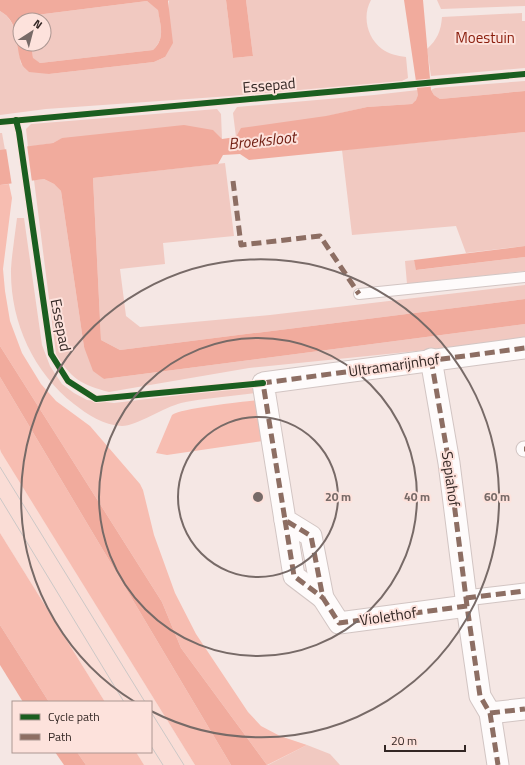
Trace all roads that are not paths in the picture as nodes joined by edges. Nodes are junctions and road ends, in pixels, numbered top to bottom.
1 (525, 277) edge
2 (359, 294) dead end
3 (525, 348) edge
4 (431, 359) junction
5 (263, 383) joint
6 (525, 591) edge
7 (466, 602) junction
8 (525, 709) edge
9 (490, 713) junction
10 (498, 765) edge

1 - 2 lane
3 - 4 street, Ultramarijnhof
4 - 5 street, Ultramarijnhof
4 - 7 street, Sepiahof
5 - 7 street, Violethof
6 - 7 street
7 - 9 street, Sepiahof
8 - 9 street
9 - 10 street, Sepiahof

